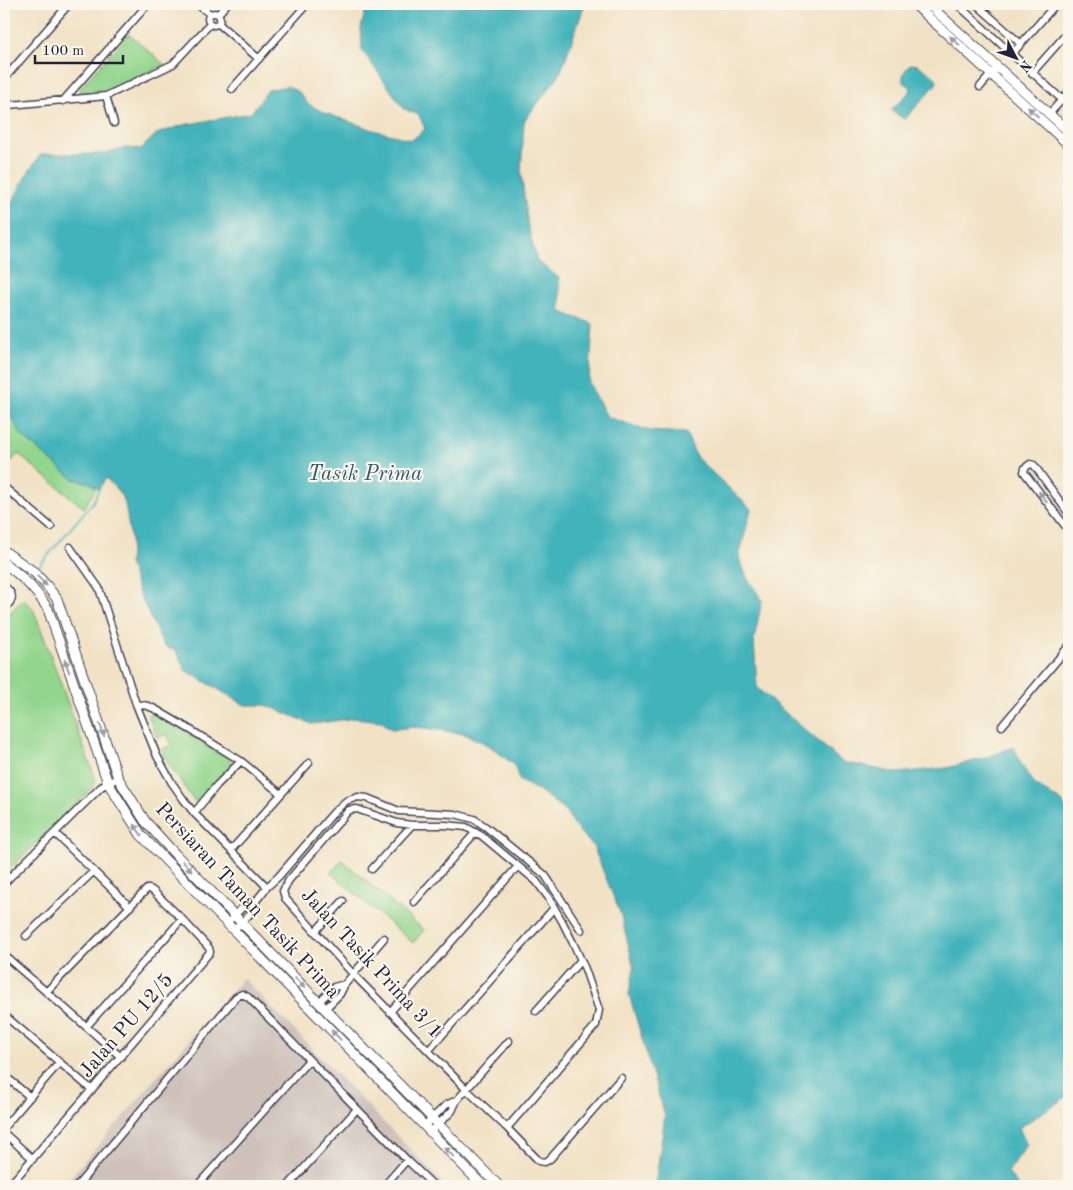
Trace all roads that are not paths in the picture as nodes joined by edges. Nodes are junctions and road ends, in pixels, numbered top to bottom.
1 (69, 4) edge
2 (148, 4) edge
3 (197, 4) edge
4 (228, 4) edge
5 (307, 4) edge
6 (914, 4) edge
7 (928, 4) edge
8 (957, 4) edge
9 (976, 4) edge
10 (1056, 4) edge
11 (210, 14) junction
12 (218, 14) junction
13 (210, 24) junction
14 (219, 24) junction
15 (1069, 31) edge
16 (1021, 44) junction
17 (1012, 54) junction
18 (258, 59) junction
19 (994, 70) junction
20 (1032, 72) junction
21 (4, 79) edge
22 (980, 87) dead end
23 (232, 89) dead end
24 (1069, 92) edge
25 (106, 96) junction
26 (1062, 100) junction
27 (63, 101) junction
28 (4, 103) edge
29 (1069, 106) edge
30 (1049, 114) junction
31 (114, 123) dead end
32 (1069, 132) edge
33 (1069, 145) edge
34 (4, 487) edge
35 (1069, 514) edge
36 (51, 526) dead end
37 (1069, 531) edge
38 (70, 547) dead end
39 (4, 551) edge
40 (4, 563) edge
41 (4, 586) edge
42 (4, 610) edge
43 (1069, 646) edge
44 (136, 704) junction
45 (1002, 726) dead end
46 (241, 761) junction
47 (309, 763) dead end
48 (118, 778) junction
49 (108, 782) junction
50 (281, 794) junction
51 (194, 813) junction
52 (412, 824) junction
53 (55, 833) junction
54 (476, 833) junction
55 (231, 850) junction
56 (518, 866) junction
57 (372, 869) dead end
58 (94, 871) junction
59 (4, 883) edge
60 (267, 886) junction
61 (256, 901) junction
62 (342, 901) dead end
63 (414, 902) dead end
64 (130, 907) junction
65 (554, 908) junction
66 (234, 916) junction
67 (182, 919) junction
68 (227, 923) junction
69 (242, 923) junction
70 (234, 930) junction
71 (581, 930) dead end
72 (315, 932) junction
73 (26, 936) dead end
74 (384, 938) dead end
75 (4, 955) edge
76 (581, 960) junction
77 (353, 974) junction
78 (46, 992) junction
79 (322, 1006) junction
80 (536, 1011) dead end
81 (390, 1012) junction
82 (4, 1015) edge
83 (86, 1027) junction
84 (509, 1041) dead end
85 (429, 1050) junction
86 (121, 1057) junction
87 (309, 1060) junction
88 (59, 1063) junction
89 (4, 1075) edge
90 (621, 1078) dead end
91 (92, 1090) junction
92 (467, 1090) junction
93 (30, 1096) junction
94 (358, 1109) junction
95 (435, 1122) junction
96 (4, 1127) edge
97 (507, 1128) junction
98 (427, 1129) junction
99 (4, 1133) edge
100 (33, 1159) junction
101 (407, 1160) junction
102 (9, 1186) edge
103 (77, 1186) edge
104 (197, 1186) edge
105 (288, 1186) edge
106 (384, 1186) edge
107 (434, 1186) edge
108 (484, 1186) edge
109 (499, 1186) edge

1 - 21 street
2 - 27 street
3 - 11 street
4 - 12 street
5 - 18 street
19 -> 6 main road
7 - 19 main road
8 - 17 street
9 - 16 street
10 - 16 street
11 - 12 street
11 - 13 street
12 - 14 street
13 - 14 street
13 - 25 street
14 - 18 street
15 - 20 street
16 - 17 street
17 - 20 street
18 - 23 street
19 - 22 street
19 - 30 main road
33 -> 19 main road
20 - 26 street
24 - 26 street
25 - 27 street
25 - 31 street
26 - 29 street
26 - 30 street
27 - 28 street
30 - 32 main road
34 - 36 street
37 -> 35 street
38 - 44 street
39 -> 48 main road, Persiaran Taman Tasik Prima
49 -> 40 main road, Persiaran Taman Tasik Prima
41 - 42 street
43 - 45 street
44 - 46 street
44 - 51 street
46 - 50 street
46 - 51 street
47 - 50 street
48 - 49 street
48 -> 66 main road, Persiaran Taman Tasik Prima
49 - 53 street
68 -> 49 main road, Persiaran Taman Tasik Prima
50 - 55 street
51 - 55 street
52 - 54 street, Jalan Tasik Prima 3/1
52 - 57 street
52 - 72 street, Jalan Tasik Prima 3/1
53 - 58 street
53 - 59 street
54 - 56 street, Jalan Tasik Prima 3/1
54 - 63 street
55 - 60 street
56 - 65 street, Jalan Tasik Prima 3/1
56 - 81 street
58 - 64 street
58 - 73 street
60 - 61 street
60 - 71 street
61 - 66 street
61 - 69 street
62 - 72 street
64 - 67 street, Jalan PU 12/5
64 - 78 street
65 - 76 street, Jalan Tasik Prima 3/1
65 - 85 street
66 - 68 street
66 - 69 main road, Persiaran Taman Tasik Prima
67 - 83 street
67 - 86 street, Jalan PU 12/5
68 - 70 main road, Persiaran Taman Tasik Prima
69 - 70 street
69 -> 79 main road, Persiaran Taman Tasik Prima
98 -> 70 main road, Persiaran Taman Tasik Prima
72 - 77 street, Jalan Tasik Prima 3/1
74 - 77 street
75 - 78 street
76 - 80 street
76 - 97 street, Jalan Tasik Prima 3/1
77 - 79 street
77 - 81 street, Jalan Tasik Prima 3/1
78 - 83 street
79 - 95 main road, Persiaran Taman Tasik Prima
81 - 85 street, Jalan Tasik Prima 3/1
82 - 88 street
83 - 86 street
84 - 92 street
85 - 92 street, Jalan Tasik Prima 3/1
86 - 91 street, Jalan PU 12/5
87 - 94 street
87 - 103 street
87 - 104 street
88 - 91 street
88 - 93 street
89 - 93 street
90 - 97 street, Jalan Tasik Prima 3/1
91 - 100 street, Jalan PU 12/5
92 - 95 street
92 - 97 street, Jalan Tasik Prima 3/1
93 - 96 street
94 - 101 street
94 - 105 street
95 - 98 street
95 - 109 main road, Persiaran Taman Tasik Prima
108 -> 98 main road, Persiaran Taman Tasik Prima
99 - 100 street
100 - 102 street, Jalan PU 12/5
101 - 106 street
101 - 107 street

